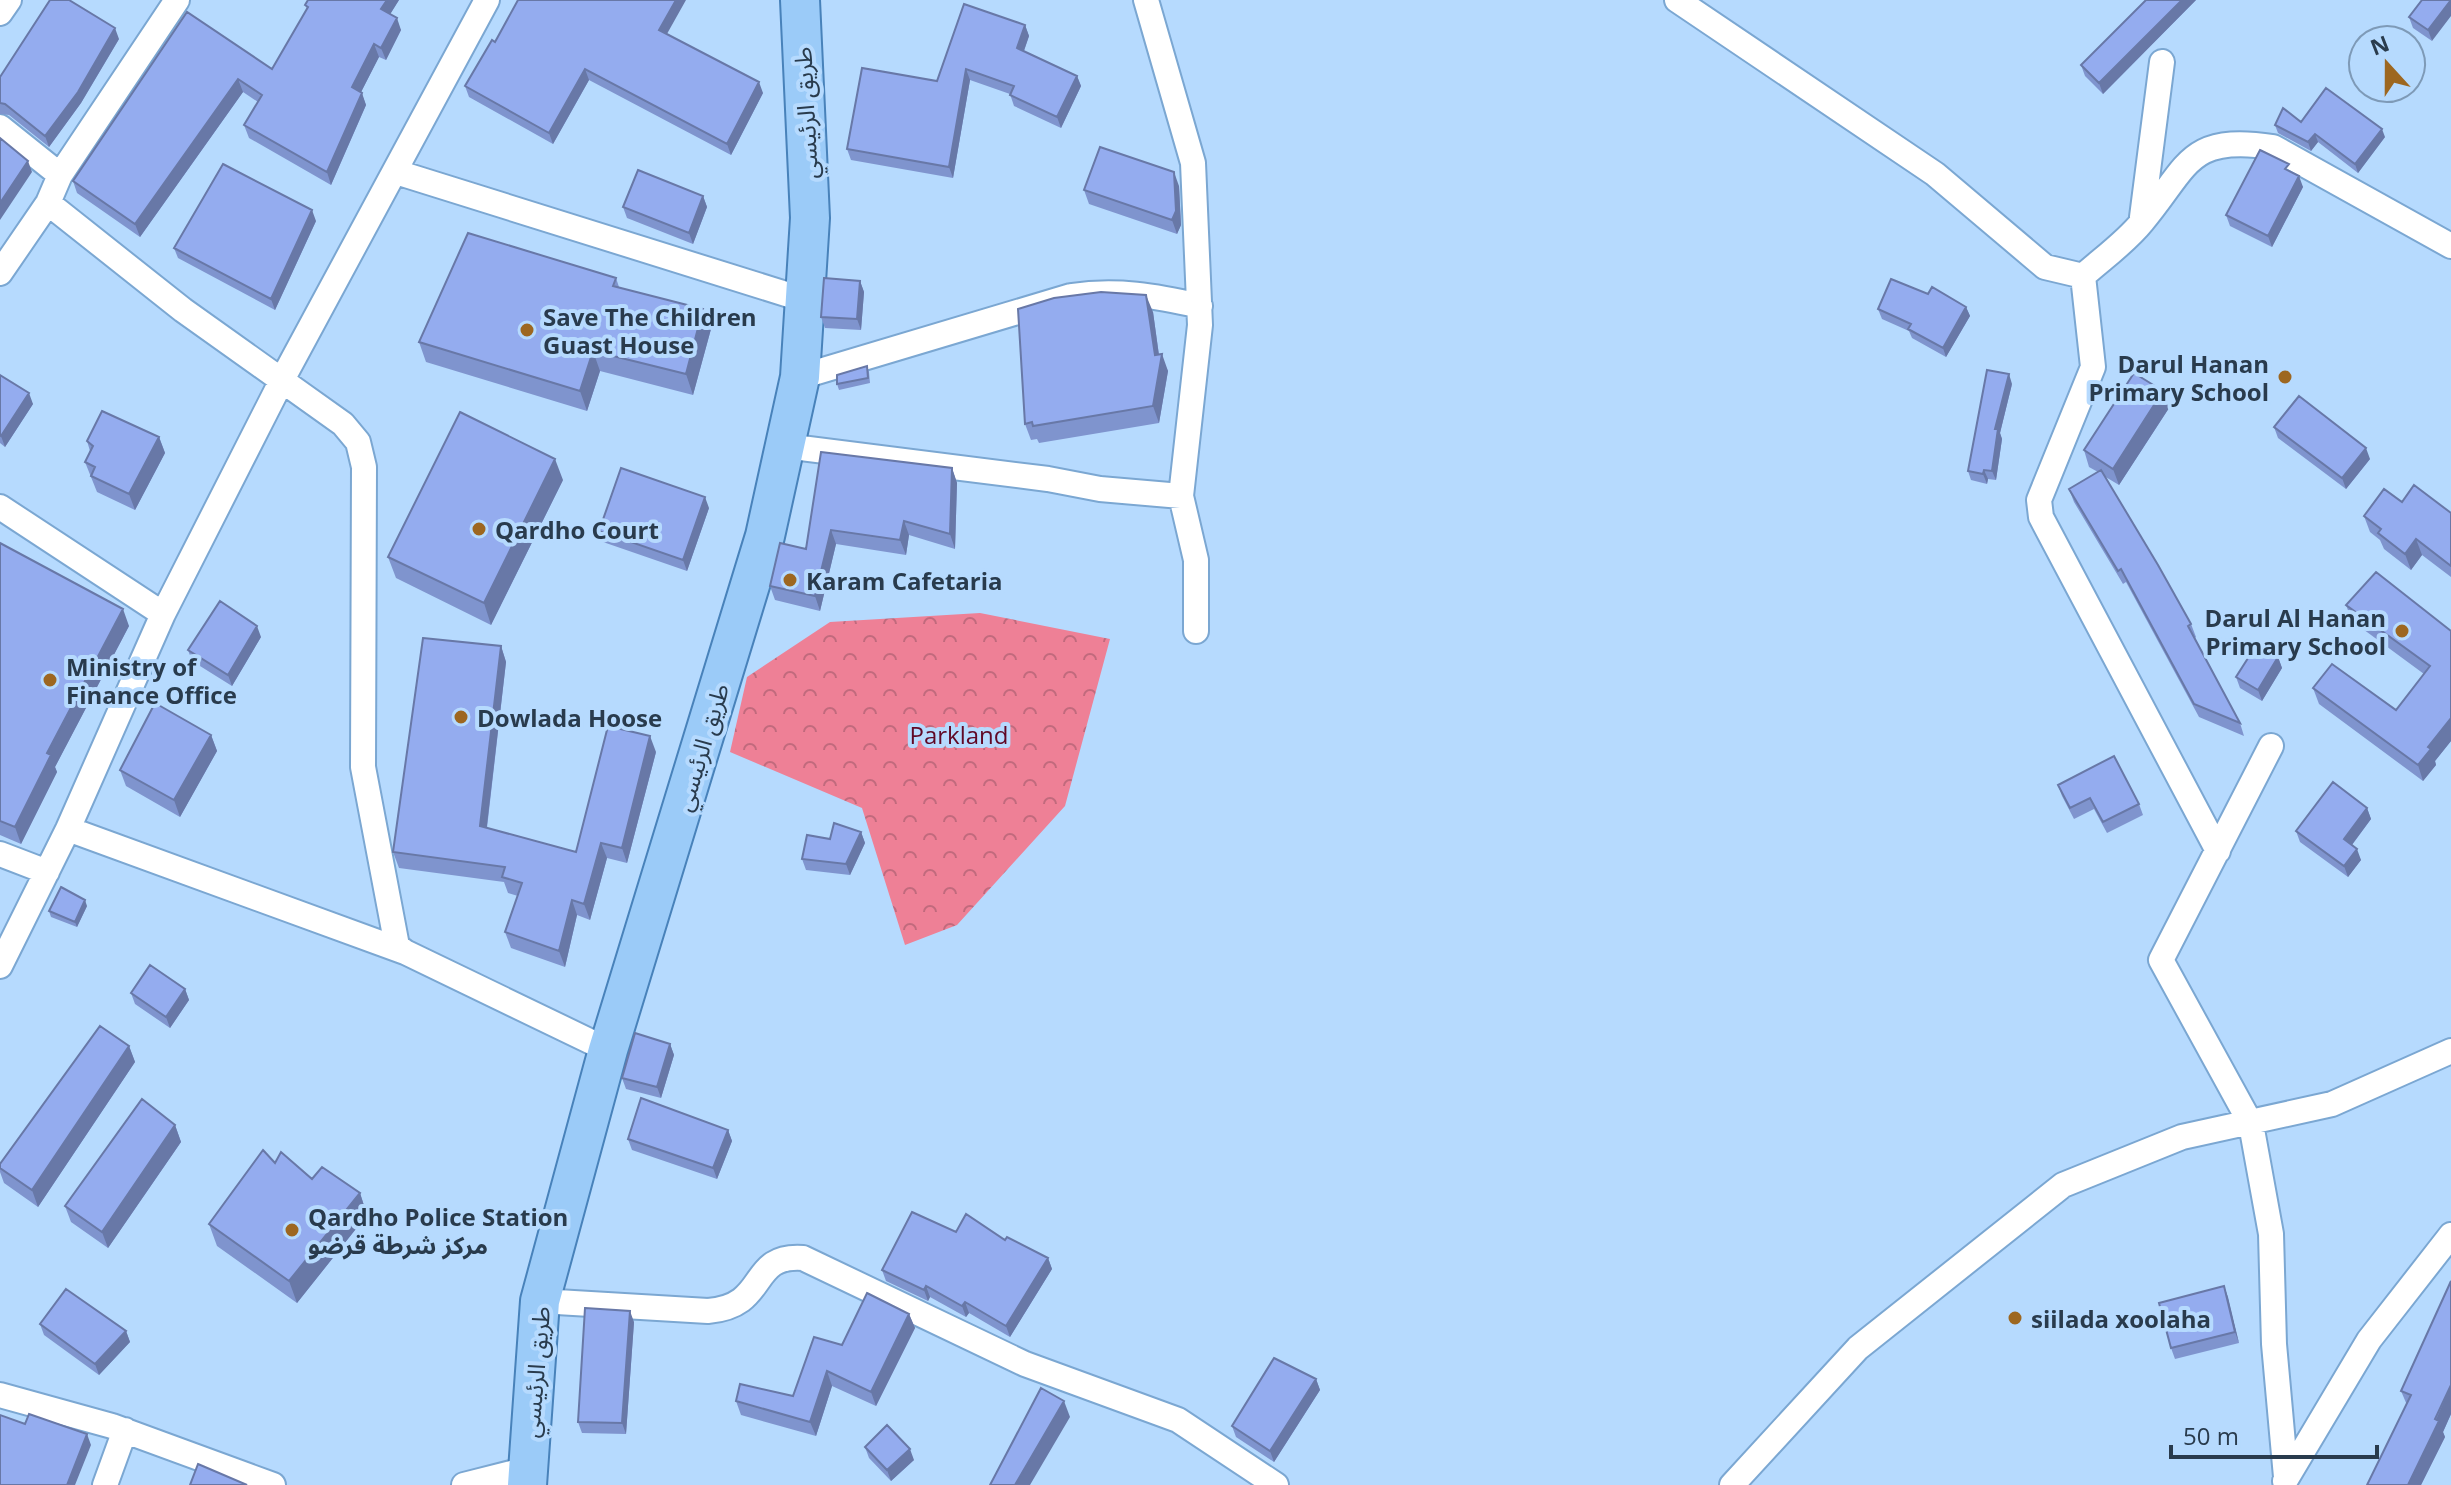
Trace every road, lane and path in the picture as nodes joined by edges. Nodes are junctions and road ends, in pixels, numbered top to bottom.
1 (177, 0) edge
2 (487, 0) edge
3 (800, 0) edge
4 (1146, 0) edge
5 (1677, 0) edge
6 (2162, 62) dead end
7 (0, 127) edge
8 (396, 172) junction
9 (60, 175) junction
10 (48, 203) junction
11 (2142, 223) junction
12 (2451, 246) edge
13 (0, 273) edge
14 (2083, 276) junction
15 (805, 300) junction
16 (1200, 306) junction
17 (800, 377) junction
18 (283, 378) junction
19 (785, 446) junction
20 (1181, 496) junction
21 (0, 507) edge
22 (163, 614) junction
23 (1196, 631) dead end
24 (2271, 746) dead end
25 (68, 829) junction
26 (2218, 851) junction
27 (0, 854) edge
28 (47, 872) junction
29 (405, 952) junction
30 (0, 966) edge
31 (608, 1050) junction
32 (2451, 1051) edge
33 (2251, 1124) junction
34 (2451, 1235) edge
35 (540, 1301) junction
36 (0, 1395) edge
37 (125, 1430) junction
38 (527, 1477) edge
39 (2285, 1481) edge
40 (105, 1485) edge
41 (273, 1485) edge
42 (464, 1485) edge
43 (1276, 1485) edge
44 (1732, 1485) edge

1 - 9 street
2 - 8 street
3 - 15 main road, طريق الرئيسي
4 - 16 street
5 - 14 street
6 - 11 street
7 - 9 street
8 - 15 street
8 - 18 street
9 - 10 street
10 - 13 street
10 - 18 street
11 - 12 street
11 - 14 street
14 - 26 street
15 - 17 main road, طريق الرئيسي
16 - 17 street
16 - 20 street
17 - 19 main road, طريق الرئيسي
18 - 22 street
18 - 29 street
19 - 20 street
19 - 31 main road, طريق الرئيسي
20 - 23 street
21 - 22 street
22 - 25 street
24 - 26 street
25 - 28 street
25 - 29 street
26 - 33 street
27 - 28 street
28 - 30 street
29 - 31 street
31 - 35 main road, طريق الرئيسي
32 - 33 street
33 - 39 street
33 - 44 street
34 - 39 street
35 - 38 main road, طريق الرئيسي
35 - 43 street
36 - 37 street
37 - 40 street
37 - 41 street
38 - 42 street

